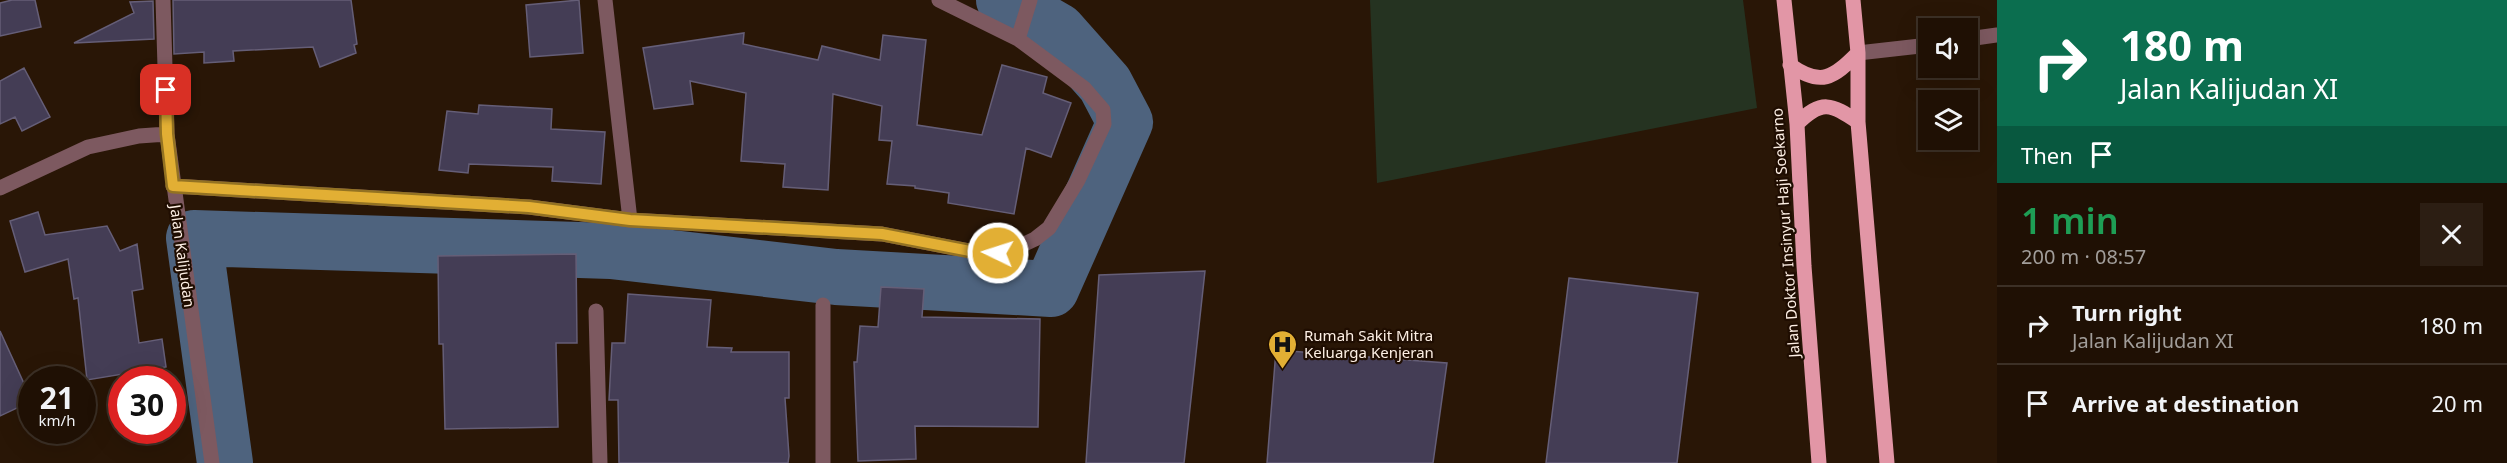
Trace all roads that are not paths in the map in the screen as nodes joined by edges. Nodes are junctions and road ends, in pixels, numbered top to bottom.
1 (163, 0) edge
2 (604, 0) edge
3 (939, 0) edge
4 (1784, 0) edge
5 (1853, 0) edge
6 (1029, 3) edge
7 (1020, 34) junction
8 (1997, 35) edge
9 (1978, 38) edge
10 (1918, 46) edge
11 (1857, 53) junction
12 (1790, 65) junction
13 (1858, 123) junction
14 (1797, 124) junction
15 (167, 134) junction
16 (173, 186) junction
17 (0, 188) edge
18 (630, 220) junction
19 (823, 305) dead end
20 (597, 311) dead end
21 (212, 463) edge
22 (600, 463) edge
23 (823, 463) edge
24 (1819, 463) edge
25 (1887, 463) edge

1 - 15 street
2 - 18 street
3 - 7 street, Jalan Kalijudan
4 - 12 main road, Jalan Doktor Insinyur Haji Soekarno
5 - 11 main road
6 - 7 street
7 - 18 street, Jalan Kalijudan
8 - 9 street
10 - 11 street
11 - 12 main road
11 - 13 main road
12 - 14 main road, Jalan Doktor Insinyur Haji Soekarno
13 - 14 main road
13 - 25 main road
14 - 24 main road, Jalan Doktor Insinyur Haji Soekarno
15 - 16 street
15 - 17 street
16 - 18 street, Jalan Kalijudan
16 - 21 street, Jalan Kalijudan
19 - 23 street
20 - 22 street

